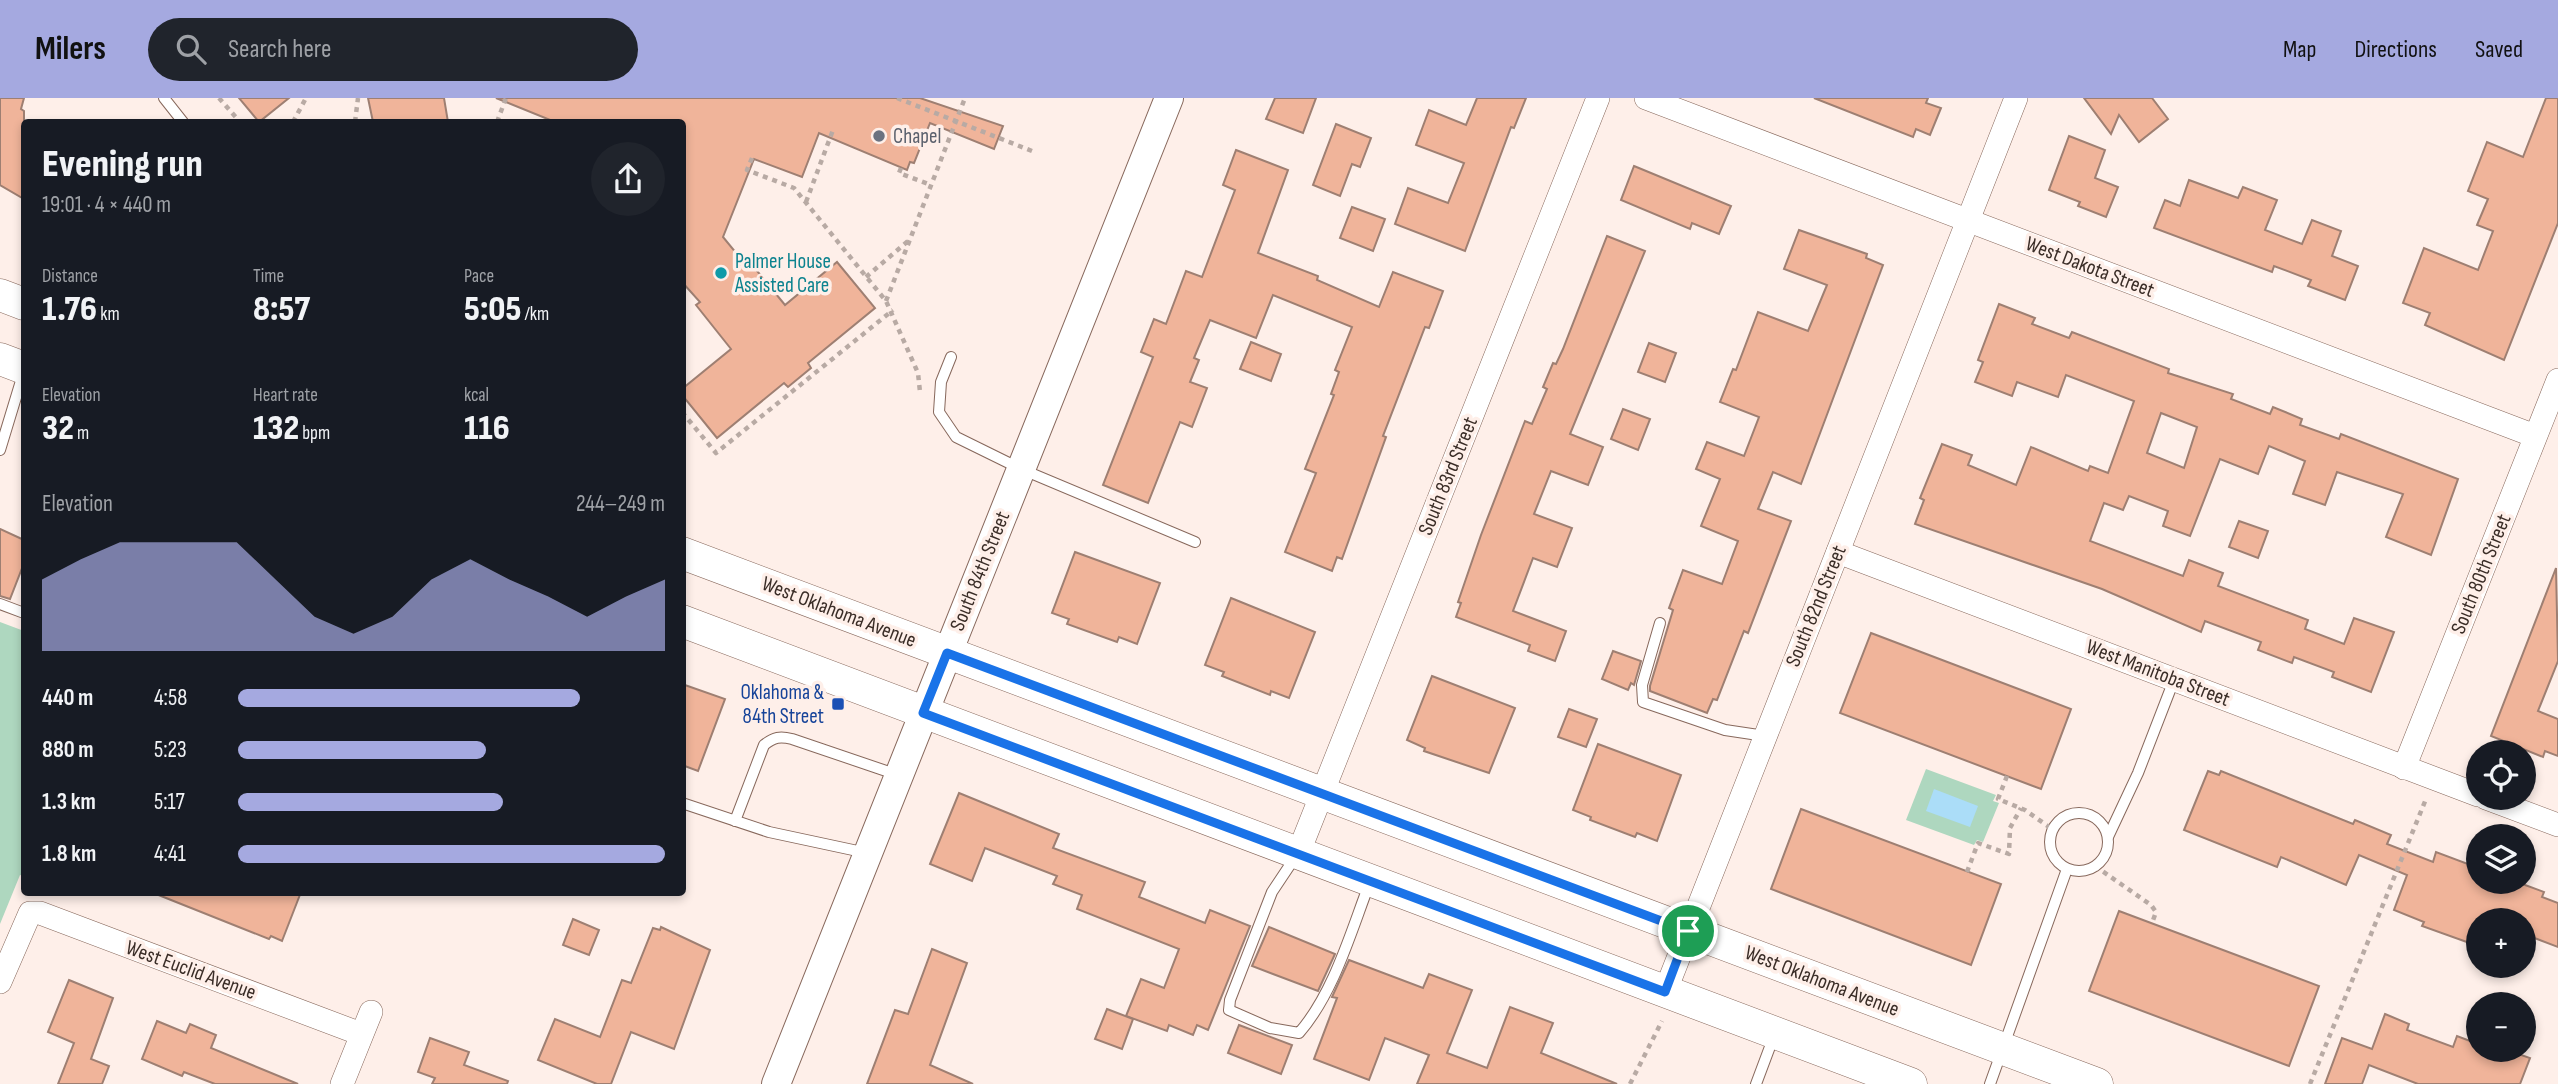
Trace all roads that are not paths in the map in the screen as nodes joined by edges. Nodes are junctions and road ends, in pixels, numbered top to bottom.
1 (164, 98) edge
2 (1169, 98) edge
3 (1598, 98) edge
4 (1646, 98) edge
5 (2016, 98) edge
6 (181, 119) edge
7 (1968, 221) junction
8 (0, 295) edge
9 (21, 303) edge
10 (951, 356) dead end
11 (0, 359) edge
12 (21, 369) edge
13 (21, 380) edge
14 (2558, 380) edge
15 (2535, 436) junction
16 (0, 450) edge
17 (1021, 469) junction
18 (1195, 542) dead end
19 (1838, 552) junction
20 (686, 555) edge
21 (0, 604) edge
22 (21, 612) edge
23 (686, 623) edge
24 (1660, 623) dead end
25 (947, 653) junction
26 (2174, 680) junction
27 (923, 713) junction
28 (1765, 736) junction
29 (2404, 768) junction
30 (898, 775) junction
31 (2466, 791) edge
32 (1321, 793) junction
33 (686, 804) edge
34 (2518, 810) edge
35 (735, 821) junction
36 (2558, 825) edge
37 (2108, 837) junction
38 (867, 853) junction
39 (1298, 854) junction
40 (2067, 869) junction
41 (1370, 881) junction
42 (1688, 931) junction
43 (0, 982) edge
44 (1663, 1006) junction
45 (371, 1012) dead end
46 (1775, 1033) junction
47 (361, 1034) junction
48 (2003, 1048) junction
49 (342, 1084) edge
50 (776, 1084) edge
51 (1756, 1084) edge
52 (1910, 1084) edge
53 (1990, 1084) edge
54 (2097, 1084) edge

1 - 6 lane
2 - 17 street, South 84th Street
3 - 32 street, South 83rd Street
4 - 7 street, West Dakota Street
5 - 7 street, South 82nd Street
7 - 15 street, West Dakota Street
7 - 19 street, South 82nd Street
8 - 9 main road
10 - 17 lane
11 - 12 main road
13 - 16 lane
14 - 15 street, South 80th Street
15 - 29 street, South 80th Street
17 - 18 lane
17 - 25 street, South 84th Street
19 - 26 street, West Manitoba Street
19 - 28 street, South 82nd Street
20 - 25 main road, West Oklahoma Avenue
21 - 22 lane
23 - 27 main road
24 - 28 lane
25 - 27 street, South 84th Street
25 - 32 main road, West Oklahoma Avenue
26 - 29 street, West Manitoba Street
26 - 37 lane
27 - 30 street, South 84th Street
27 - 39 main road
28 - 42 street, South 82nd Street
29 - 31 street, West Manitoba Street
30 - 35 lane
30 - 38 street, South 84th Street
32 - 39 street, South 83rd Street
32 - 42 main road, West Oklahoma Avenue
33 - 35 lane
34 - 36 street
35 - 38 lane
37 - 40 lane
37 - 40 lane
38 - 50 street, South 84th Street
39 - 41 main road
39 - 41 lane
40 - 48 lane
41 - 44 main road
42 - 44 street, South 82nd Street
42 - 48 main road, West Oklahoma Avenue
43 - 47 street, West Euclid Avenue
44 - 46 main road
45 - 47 street
46 - 51 lane
46 - 52 main road
47 - 49 street
48 - 53 lane
48 - 54 main road, West Oklahoma Avenue

